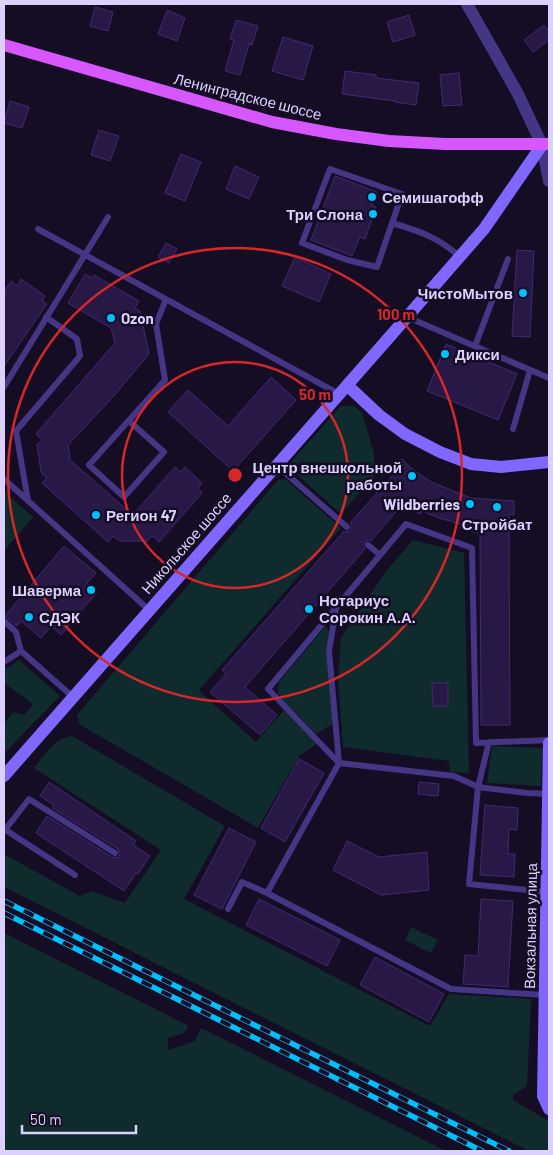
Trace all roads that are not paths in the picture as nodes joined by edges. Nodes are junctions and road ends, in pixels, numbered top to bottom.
1 (467, 4) edge
2 (4, 45) edge
3 (546, 145) edge
4 (549, 181) edge
5 (108, 217) dead end
6 (392, 223) junction
7 (38, 229) dead end
8 (84, 255) junction
9 (460, 257) junction
10 (508, 259) dead end
11 (166, 299) junction
12 (46, 317) junction
13 (407, 318) junction
14 (475, 346) junction
15 (530, 370) junction
16 (549, 378) edge
17 (4, 387) edge
18 (343, 390) junction
19 (129, 421) junction
20 (513, 429) dead end
21 (549, 462) edge
22 (276, 465) junction
23 (4, 478) edge
24 (28, 501) junction
25 (347, 527) dead end
26 (368, 545) dead end
27 (380, 555) junction
28 (336, 608) junction
29 (149, 610) junction
30 (4, 621) edge
31 (21, 651) junction
32 (4, 662) edge
33 (73, 697) junction
34 (549, 741) edge
35 (489, 742) junction
36 (339, 763) junction
37 (4, 776) edge
38 (478, 787) junction
39 (549, 794) edge
40 (4, 829) edge
41 (114, 853) dead end
42 (76, 875) dead end
43 (546, 892) junction
44 (267, 894) junction
45 (228, 909) dead end
46 (545, 995) junction
47 (547, 1014) edge
48 (549, 1109) edge

1 - 3 street
2 - 3 main road, Ленинградское шоссе
3 - 4 street
3 - 9 main road, Никольское шоссе
5 - 8 lane
6 - 6 lane
6 - 9 lane
7 - 8 lane
8 - 11 lane
8 - 12 lane
9 - 13 main road, Никольское шоссе
10 - 14 lane
11 - 18 lane
11 - 19 lane
12 - 17 lane
12 - 24 lane
13 - 14 lane
13 - 18 main road, Никольское шоссе
14 - 15 lane
15 - 16 lane
15 - 20 lane
18 - 21 main road
18 - 22 main road, Никольское шоссе
19 - 19 lane
22 - 25 lane
22 - 29 main road, Никольское шоссе
23 - 24 lane
24 - 29 lane
26 - 27 lane
27 - 28 lane
27 - 35 lane
28 - 36 lane
28 - 36 lane
29 - 33 main road, Никольское шоссе
30 - 31 lane
31 - 32 lane
31 - 33 lane
33 - 37 main road, Никольское шоссе
34 - 35 lane
34 - 39 main road, Вокзальная улица
35 - 38 lane
36 - 38 lane
36 - 44 lane
38 - 39 lane
38 - 43 lane
39 - 43 main road, Вокзальная улица
40 - 41 lane
40 - 42 lane
43 - 46 main road, Вокзальная улица
44 - 45 lane
44 - 46 lane
46 - 47 main road, Вокзальная улица
47 - 48 main road, Вокзальная улица

